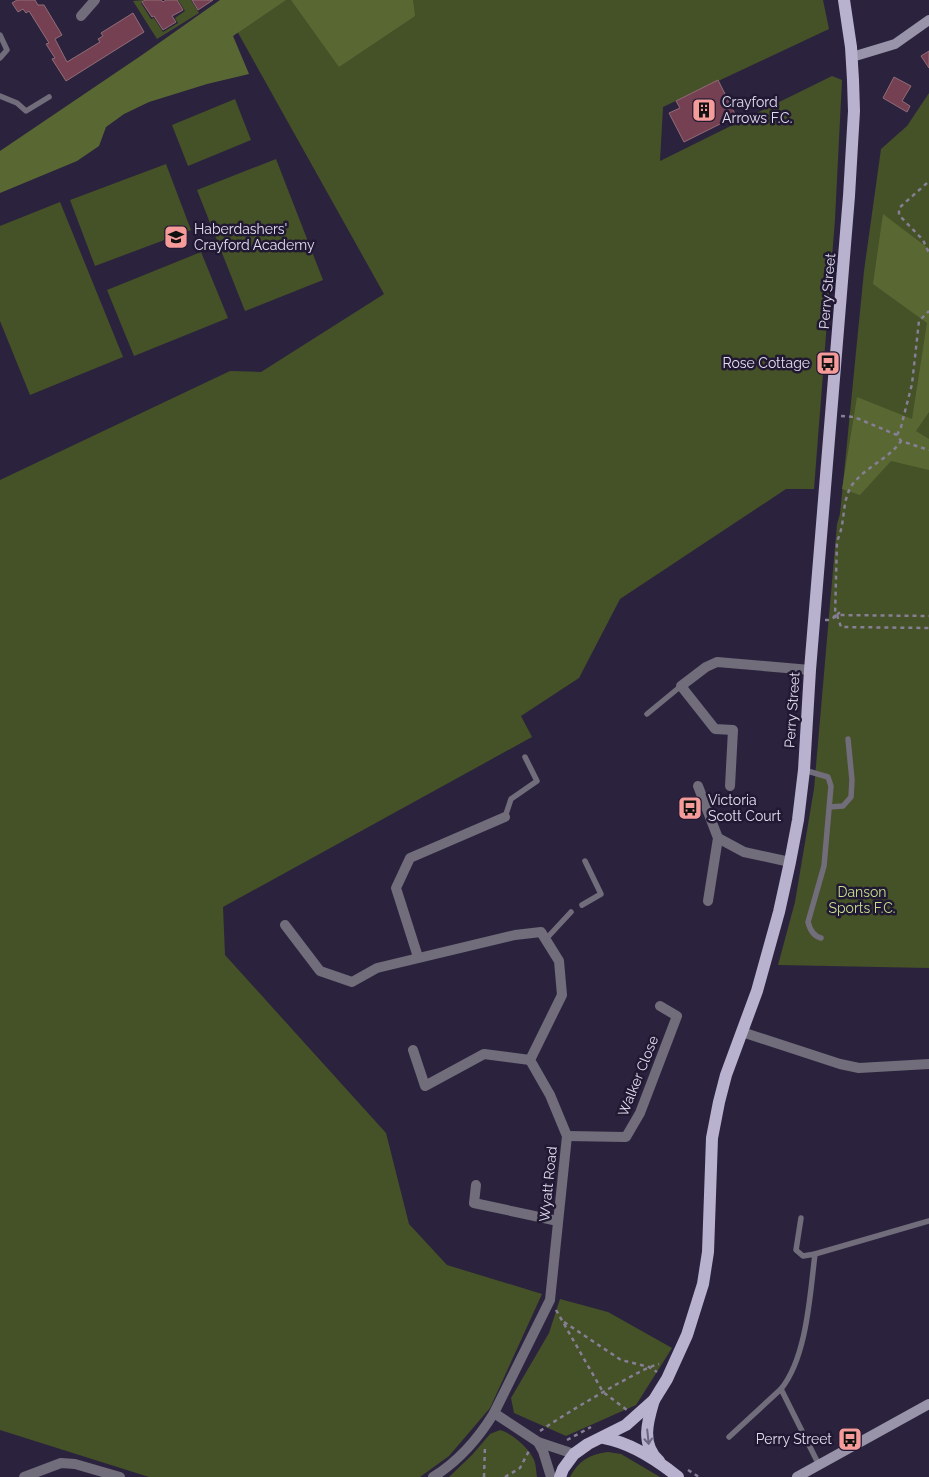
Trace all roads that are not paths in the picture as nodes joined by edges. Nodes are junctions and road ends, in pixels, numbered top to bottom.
1 (95, 0) edge
2 (844, 0) edge
3 (81, 16) dead end
4 (929, 20) edge
5 (0, 35) edge
6 (852, 57) junction
7 (0, 58) edge
8 (0, 96) edge
9 (49, 97) dead end
10 (810, 670) junction
11 (681, 686) junction
12 (647, 714) dead end
13 (848, 738) dead end
14 (525, 757) dead end
15 (804, 770) junction
16 (698, 786) dead end
17 (730, 786) dead end
18 (830, 807) junction
19 (505, 817) joint
20 (718, 838) junction
21 (585, 862) dead end
22 (790, 862) junction
23 (708, 901) dead end
24 (582, 905) dead end
25 (571, 912) dead end
26 (285, 925) dead end
27 (821, 938) dead end
28 (546, 940) junction
29 (418, 957) junction
30 (660, 1006) dead end
31 (742, 1032) junction
32 (413, 1050) dead end
33 (530, 1060) junction
34 (929, 1064) edge
35 (567, 1136) junction
36 (476, 1186) dead end
37 (801, 1218) dead end
38 (929, 1220) edge
39 (558, 1221) junction
40 (815, 1254) junction
41 (781, 1389) junction
42 (654, 1400) junction
43 (929, 1404) edge
44 (494, 1413) junction
45 (729, 1436) dead end
46 (604, 1438) junction
47 (534, 1446) junction
48 (574, 1454) junction
49 (819, 1465) junction
50 (667, 1468) junction
51 (809, 1474) edge
52 (106, 1475) edge
53 (24, 1477) edge
54 (120, 1477) edge
55 (432, 1477) edge
56 (551, 1477) edge
57 (560, 1477) edge
58 (678, 1477) edge
59 (797, 1477) edge

1 - 3 street
2 - 6 main road, Perry Street
4 - 6 street
5 - 7 lane
6 - 10 main road, Perry Street
8 - 9 lane
10 - 11 street
10 - 15 main road, Perry Street
11 - 12 lane
11 - 17 street
13 - 18 lane
14 - 19 lane
15 - 18 lane
15 - 22 main road, Perry Street
16 - 20 street
18 - 27 lane
19 - 29 street
20 - 22 street
20 - 23 street
21 - 24 lane
22 - 31 main road, Perry Street
25 - 28 lane
26 - 29 street
28 - 29 street
28 - 33 street
30 - 35 street, Walker Close
31 - 34 street
31 - 42 main road, Perry Street
32 - 33 street
33 - 35 street, Wyatt Road
35 - 39 street, Wyatt Road
36 - 39 street
37 - 40 lane
38 - 40 lane
39 - 44 street, Wyatt Road
40 - 41 lane
41 - 45 lane
41 - 49 lane
42 - 46 main road, Perry Street
42 -> 50 main road, Perry Street
43 - 49 street
44 - 47 street
44 - 55 street, Wyatt Road
46 - 48 main road, Perry Street
46 - 50 main road
47 - 48 street
47 - 56 street
48 - 57 main road
49 - 51 street
50 - 58 main road
51 - 59 street
52 - 53 street
52 - 54 street

